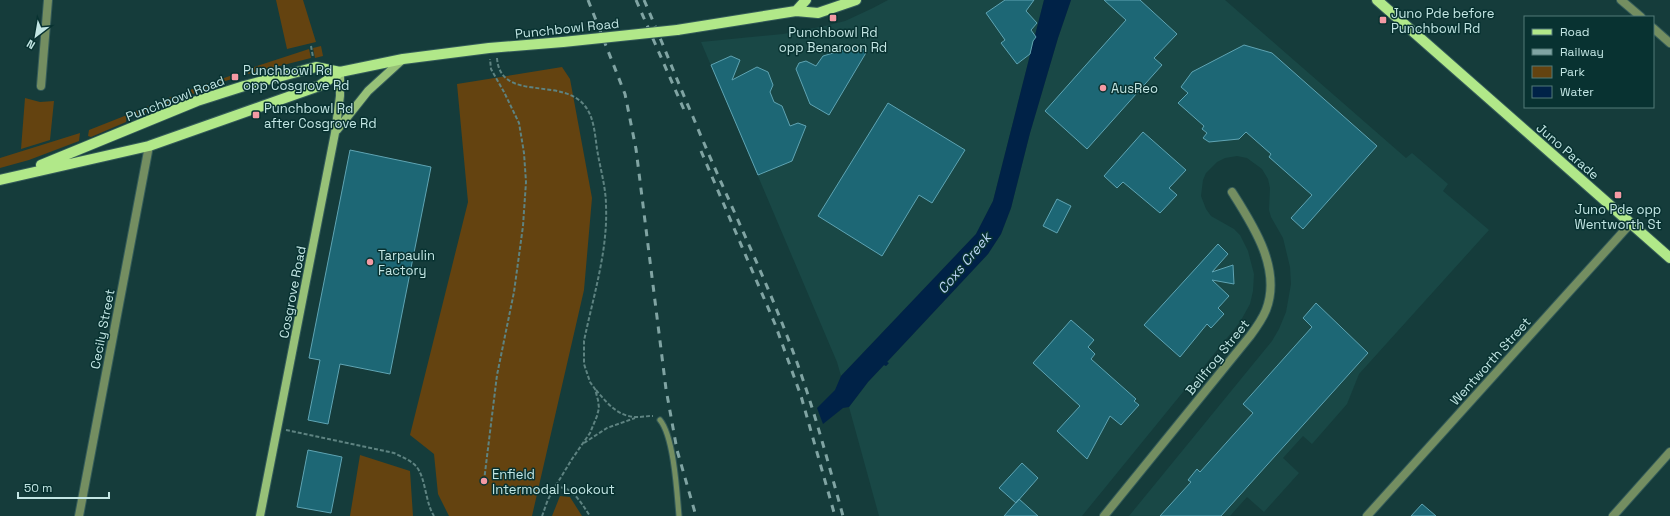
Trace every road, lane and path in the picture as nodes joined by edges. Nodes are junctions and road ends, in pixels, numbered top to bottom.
1 (48, 0) edge
2 (797, 0) edge
3 (806, 0) edge
4 (856, 0) edge
5 (1377, 0) edge
6 (1621, 0) edge
7 (796, 11) junction
8 (1639, 16) edge
9 (1654, 29) edge
10 (1670, 43) edge
11 (311, 46) dead end
12 (492, 48) junction
13 (314, 58) dead end
14 (403, 59) junction
15 (340, 72) junction
16 (41, 86) dead end
17 (335, 133) junction
18 (149, 146) junction
19 (23, 173) junction
20 (0, 180) edge
21 (1232, 192) dead end
22 (1631, 223) junction
23 (1670, 258) edge
24 (595, 389) junction
25 (638, 417) junction
26 (660, 420) joint
27 (277, 428) junction
28 (582, 445) junction
29 (1670, 452) edge
30 (484, 481) dead end
31 (552, 492) junction
32 (78, 516) edge
33 (260, 516) edge
34 (434, 516) edge
35 (542, 516) edge
36 (590, 516) edge
37 (679, 516) edge
38 (1104, 516) edge
39 (1367, 516) edge
40 (1613, 516) edge

1 - 16 street
2 - 7 street
3 - 7 main road
4 - 7 main road, Punchbowl Road
5 - 22 main road, Juno Parade
6 - 8 street
7 - 12 main road, Punchbowl Road, bridge
9 - 10 street
11 - 13 path
12 - 14 main road, Punchbowl Road
12 - 24 path
12 - 30 path
14 - 15 main road, Punchbowl Road
14 - 17 main road
15 - 17 main road, Cosgrove Road
15 - 18 main road, Punchbowl Road
15 - 19 main road, Punchbowl Road
17 - 27 main road, Cosgrove Road
18 - 19 main road, Punchbowl Road
18 - 32 street, Cecily Street
19 - 20 main road, Punchbowl Road
21 - 38 street, Bellfrog Street
22 - 23 main road, Juno Parade
22 - 39 street, Wentworth Street
24 - 25 path
24 - 28 path
25 - 26 path
25 - 28 path
26 - 37 lane
27 - 33 main road, Cosgrove Road
27 - 34 path
28 - 31 path
29 - 40 street
31 - 35 path
31 - 36 path

